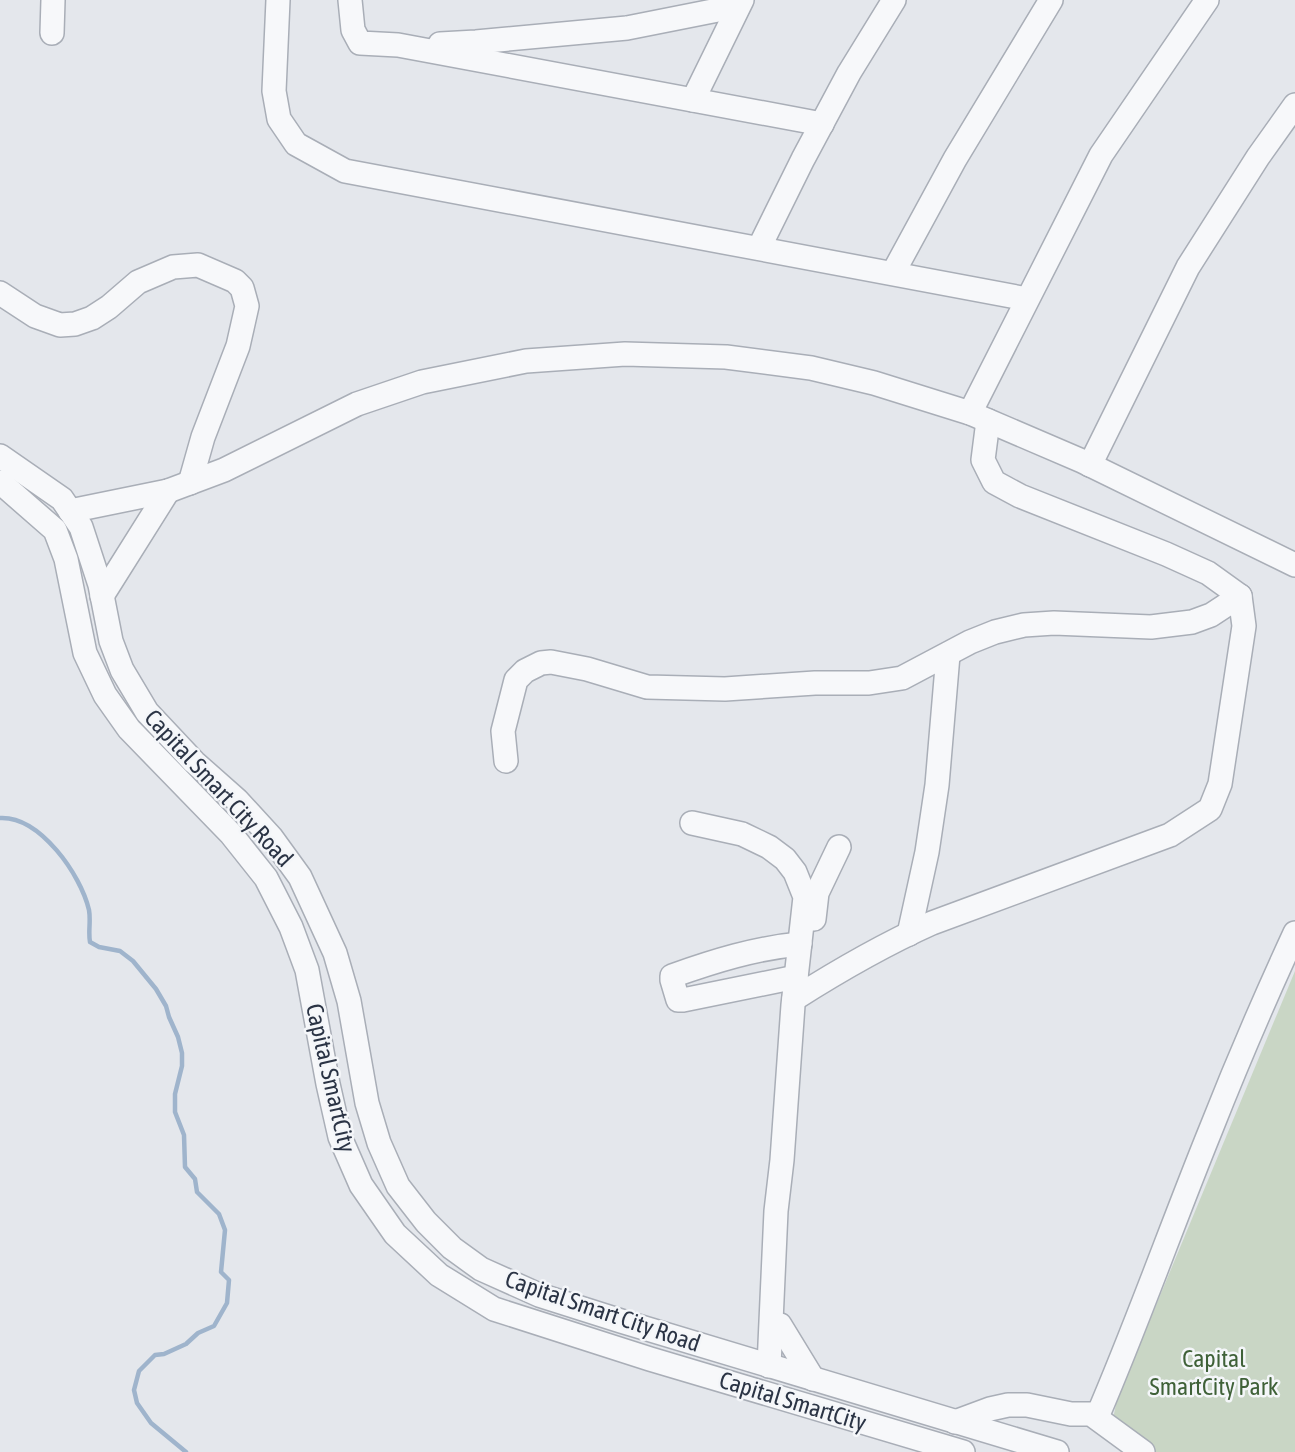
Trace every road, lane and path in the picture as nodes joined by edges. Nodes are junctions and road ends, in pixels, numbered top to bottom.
1 (53, 0) edge
2 (278, 0) edge
3 (350, 0) edge
4 (894, 0) edge
5 (1051, 0) edge
6 (1203, 1) edge
7 (740, 3) edge
8 (52, 33) dead end
9 (398, 45) junction
10 (693, 100) junction
11 (1295, 105) edge
12 (821, 124) junction
13 (759, 248) junction
14 (893, 273) junction
15 (0, 293) edge
16 (1027, 299) junction
17 (979, 417) junction
18 (0, 456) edge
19 (1090, 466) junction
20 (0, 482) edge
21 (190, 482) junction
22 (168, 491) junction
23 (70, 511) junction
24 (1295, 565) edge
25 (1295, 571) edge
26 (1295, 583) edge
27 (102, 596) junction
28 (1240, 596) junction
29 (948, 654) junction
30 (506, 761) dead end
31 (692, 823) dead end
32 (839, 847) dead end
33 (811, 897) junction
34 (909, 933) junction
35 (1295, 933) edge
36 (800, 944) junction
37 (798, 990) junction
38 (775, 1326) junction
39 (743, 1358) junction
40 (774, 1367) junction
41 (813, 1379) junction
42 (1097, 1417) junction
43 (955, 1422) junction
44 (963, 1452) edge
45 (1057, 1452) edge
46 (1143, 1452) edge

1 - 8 street
2 - 13 street
3 - 9 street
4 - 12 street
5 - 14 street
6 - 16 street
7 - 9 street
7 - 10 street
9 - 10 street
10 - 12 street
11 - 19 street
12 - 13 street
13 - 14 street
14 - 16 street
15 - 21 street
16 - 17 street
17 - 19 street
17 - 21 street
17 - 28 street
18 - 23 street, Capital Smart City Road
19 - 24 street
20 - 44 street, Capital SmartCity
21 - 22 street
22 - 23 street
22 - 27 street
23 - 27 street, Capital Smart City Road
25 - 26 street
27 - 39 street, Capital Smart City Road
28 - 29 street
28 - 34 street
29 - 30 street
29 - 34 street
31 - 33 street
32 - 33 street
33 - 36 street
33 - 37 street
34 - 37 street
35 - 42 street
36 - 37 street
36 - 37 street
37 - 38 street
38 - 39 street
38 - 40 street
38 - 41 street
39 - 40 street, Capital Smart City Road
40 - 41 street, Capital Smart City Road
41 - 43 street, Capital Smart City Road
42 - 43 street
42 - 46 street
43 - 45 street, Capital Smart City Road

